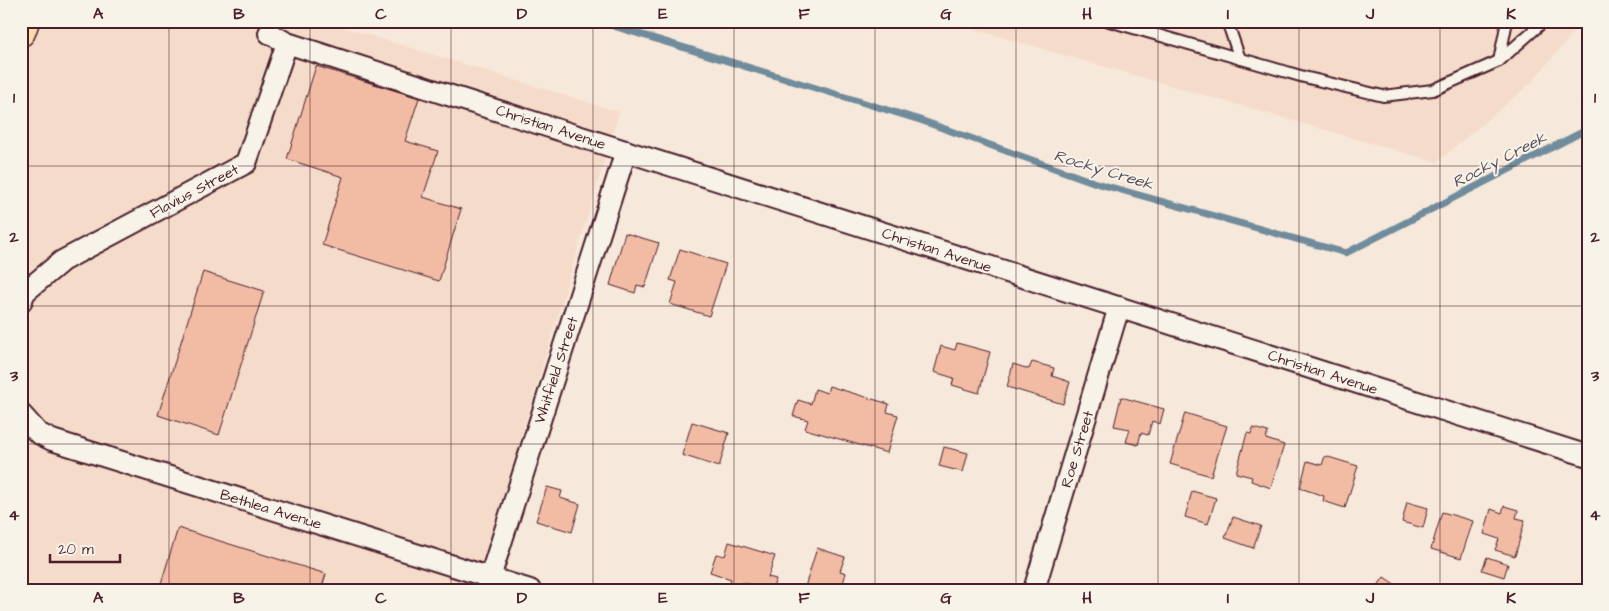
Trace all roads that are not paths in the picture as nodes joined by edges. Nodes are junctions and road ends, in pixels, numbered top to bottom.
1 (25, 21) edge
2 (1109, 21) edge
3 (1227, 21) edge
4 (1507, 21) edge
5 (1544, 21) edge
6 (21, 32) edge
7 (269, 33) dead end
8 (288, 43) junction
9 (1240, 59) junction
10 (1499, 61) junction
11 (626, 151) junction
12 (21, 302) edge
13 (1119, 307) junction
14 (21, 414) edge
15 (1588, 456) edge
16 (488, 584) edge
17 (530, 590) edge
18 (1034, 590) edge

1 - 6 main road
2 - 9 lane
3 - 9 lane
4 - 10 lane
5 - 10 lane
7 - 8 street
8 - 11 street, Christian Avenue
8 - 12 street, Flavius Street
9 - 10 lane
11 - 13 street, Christian Avenue
11 - 16 street, Whitfield Street
13 - 15 street, Christian Avenue
13 - 18 street, Roe Street
14 - 16 street, Bethlea Avenue
16 - 17 street, Bethlea Avenue

